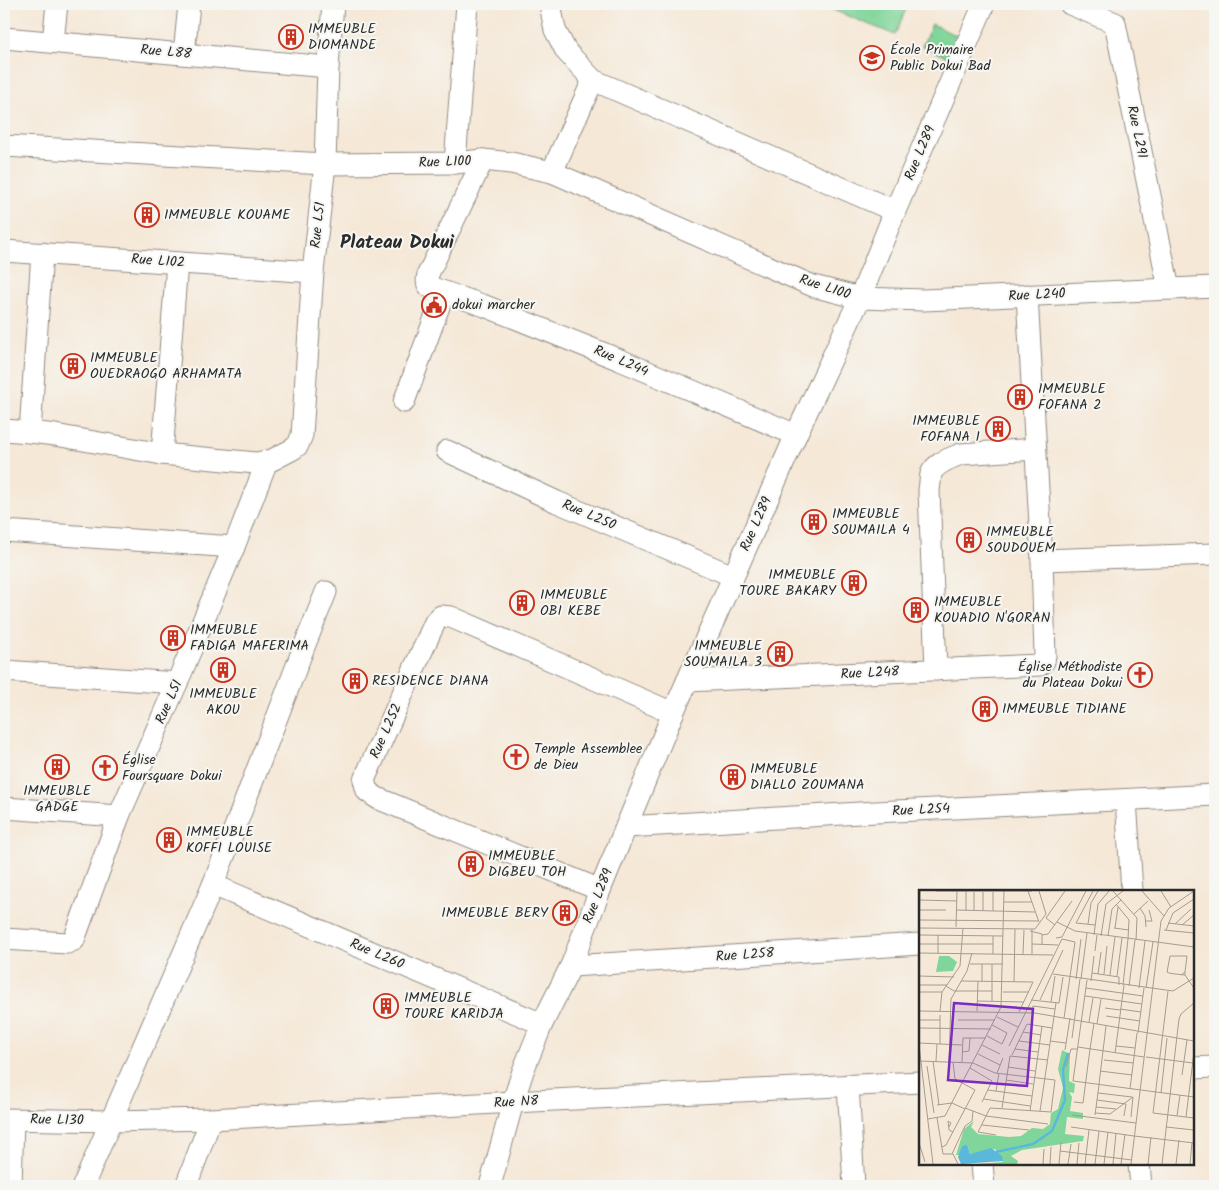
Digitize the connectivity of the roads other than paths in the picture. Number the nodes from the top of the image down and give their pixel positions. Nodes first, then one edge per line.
1 (57, 4) edge
2 (189, 4) edge
3 (333, 4) edge
4 (467, 4) edge
5 (550, 4) edge
6 (984, 4) edge
7 (1070, 4) edge
8 (4, 38) edge
9 (54, 42) junction
10 (184, 54) junction
11 (328, 67) junction
12 (592, 80) junction
13 (4, 146) edge
14 (483, 160) junction
15 (455, 163) junction
16 (325, 164) junction
17 (552, 172) junction
18 (895, 211) junction
19 (4, 250) edge
20 (42, 254) junction
21 (177, 262) junction
22 (313, 272) junction
23 (1215, 287) edge
24 (1169, 289) junction
25 (444, 293) junction
26 (1027, 295) junction
27 (860, 298) junction
28 (404, 402) dead end
29 (4, 430) edge
30 (30, 432) junction
31 (796, 435) junction
32 (1035, 449) junction
33 (447, 451) dead end
34 (162, 454) junction
35 (267, 461) junction
36 (4, 532) edge
37 (234, 547) junction
38 (1215, 554) edge
39 (1042, 560) junction
40 (733, 576) junction
41 (326, 592) dead end
42 (936, 670) junction
43 (4, 671) edge
44 (687, 681) junction
45 (177, 683) junction
46 (673, 713) junction
47 (1215, 795) edge
48 (1126, 800) junction
49 (4, 808) edge
50 (119, 816) junction
51 (626, 827) junction
52 (213, 884) junction
53 (600, 890) junction
54 (1132, 890) edge
55 (4, 939) edge
56 (919, 944) edge
57 (570, 966) junction
58 (542, 1024) junction
59 (1215, 1067) edge
60 (1194, 1068) edge
61 (919, 1082) edge
62 (848, 1085) junction
63 (513, 1102) junction
64 (9, 1119) edge
65 (211, 1120) junction
66 (111, 1121) junction
67 (982, 1165) edge
68 (1139, 1165) edge
69 (11, 1186) edge
70 (83, 1186) edge
71 (186, 1186) edge
72 (490, 1186) edge
73 (854, 1186) edge
74 (984, 1186) edge
75 (1141, 1186) edge

1 - 9 street
2 - 10 street
3 - 11 street, Rue L51
4 - 15 street
5 - 12 street
6 - 18 street, Rue L289
7 - 24 street, Rue L291
8 - 9 street, Rue L88
9 - 10 street, Rue L88
10 - 11 street, Rue L88
11 - 16 street, Rue L51
12 - 17 street
12 - 18 street
13 - 16 street, Rue L100
14 - 15 street, Rue L100
14 - 17 street, Rue L100
14 - 25 street
15 - 16 street, Rue L100
16 - 22 street, Rue L51
17 - 27 street, Rue L100
18 - 27 street, Rue L289
19 - 20 street, Rue L102
20 - 21 street, Rue L102
20 - 30 street
21 - 22 street, Rue L102
21 - 34 street
22 - 35 street, Rue L51
23 - 24 street, Rue L240
24 - 26 street, Rue L240
25 - 28 street
25 - 31 street, Rue L244
26 - 27 street, Rue L240
26 - 32 street
27 - 31 street, Rue L289
29 - 30 street
30 - 34 street
31 - 40 street, Rue L289
32 - 39 street
32 - 42 street
33 - 40 street, Rue L250
34 - 35 street
35 - 37 street, Rue L51
36 - 37 street
37 - 45 street, Rue L51
38 - 39 street
39 - 42 street, Rue L248
40 - 44 street, Rue L289
41 - 52 street
42 - 44 street, Rue L248
43 - 45 street
44 - 46 street, Rue L289
45 - 50 street, Rue L51
46 - 51 street, Rue L289
46 - 53 street, Rue L252
47 - 48 street, Rue L254
48 - 51 street, Rue L254
48 - 54 street
49 - 50 street
50 - 55 street, Rue L51
51 - 53 street, Rue L289
52 - 58 street, Rue L260
52 - 66 street
53 - 57 street, Rue L289
56 - 57 street, Rue L258
57 - 58 street, Rue L289
58 - 63 street, Rue L289
59 - 60 street
61 - 62 street, Rue N8
62 - 63 street, Rue N8
62 - 73 street
63 - 65 street, Rue N8
63 - 72 street, Rue L289
64 - 66 street, Rue L130
64 - 69 street
65 - 66 street, Rue N8
65 - 71 street
66 - 70 street
67 - 74 street
68 - 75 street

